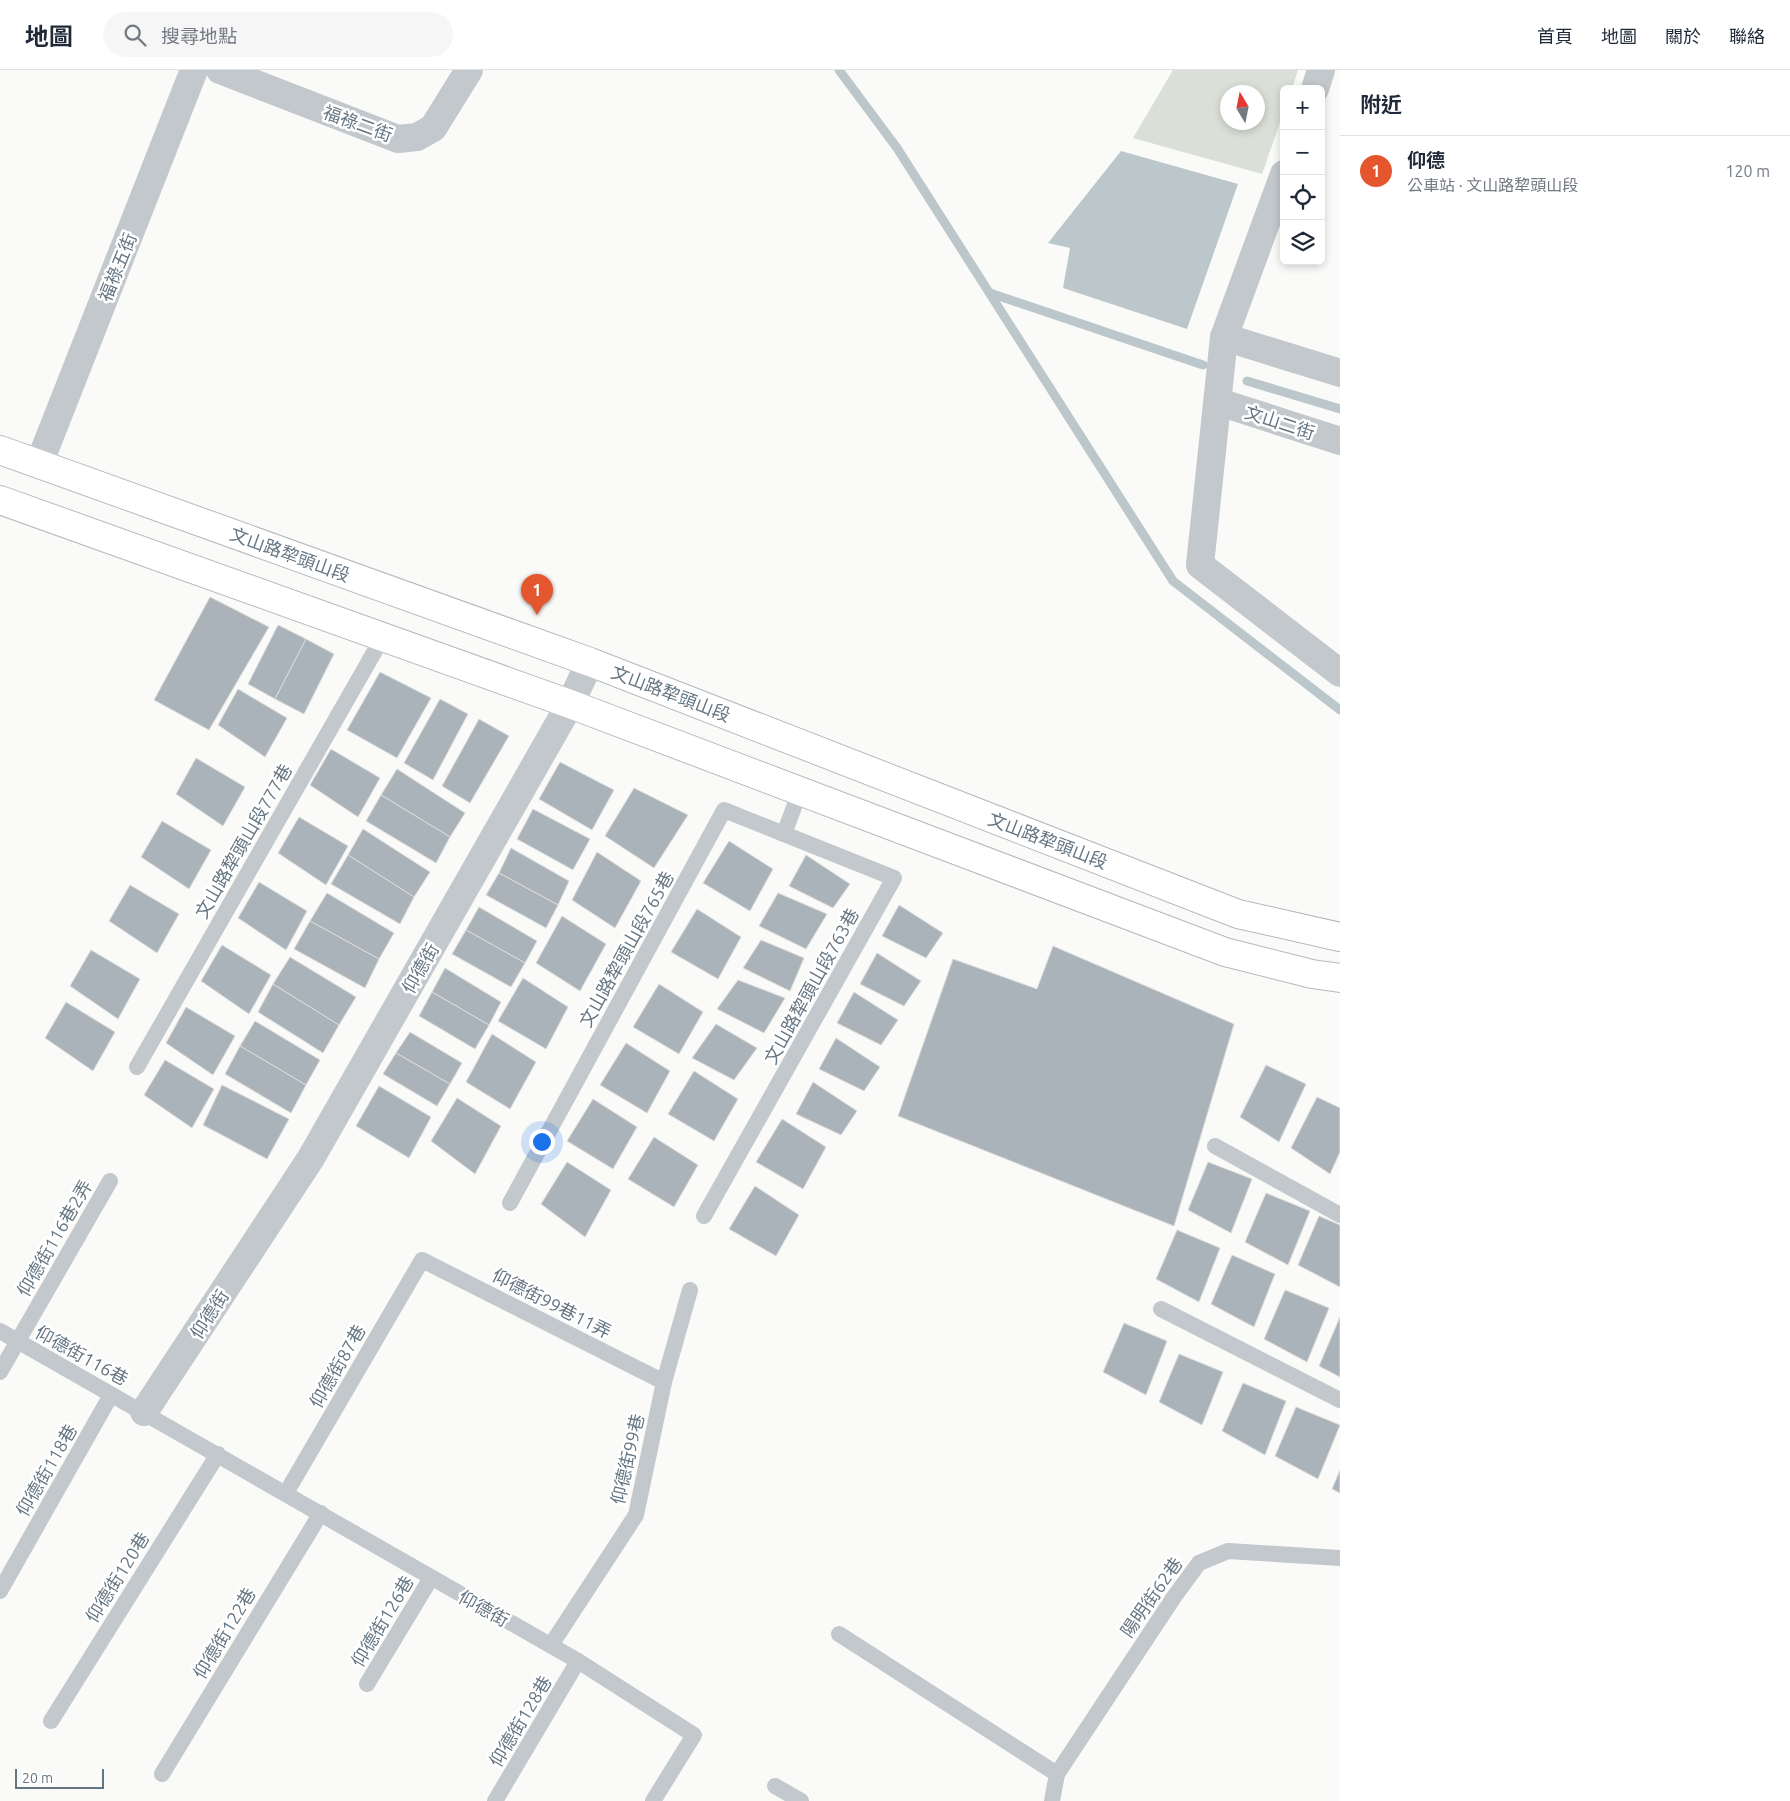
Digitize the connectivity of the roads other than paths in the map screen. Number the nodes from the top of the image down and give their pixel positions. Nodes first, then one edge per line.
1 (194, 70) edge
2 (220, 70) edge
3 (469, 70) edge
4 (1321, 70) edge
5 (1316, 85) edge
6 (1284, 175) edge
7 (1224, 337) junction
8 (1340, 373) edge
9 (1219, 402) junction
10 (1340, 441) edge
11 (0, 450) edge
12 (39, 464) junction
13 (0, 500) edge
14 (384, 636) junction
15 (590, 662) junction
16 (1340, 673) edge
17 (570, 704) junction
18 (800, 791) junction
19 (784, 834) junction
20 (1340, 937) edge
21 (1340, 978) edge
22 (137, 1067) dead end
23 (1215, 1146) dead end
24 (110, 1181) dead end
25 (510, 1203) dead end
26 (1340, 1215) edge
27 (704, 1216) dead end
28 (422, 1260) joint
29 (690, 1290) dead end
30 (1162, 1310) dead end
31 (0, 1331) edge
32 (18, 1341) junction
33 (0, 1372) edge
34 (664, 1382) junction
35 (111, 1395) junction
36 (1340, 1400) edge
37 (144, 1412) junction
38 (218, 1454) junction
39 (286, 1493) junction
40 (321, 1513) junction
41 (1340, 1558) edge
42 (431, 1578) junction
43 (0, 1591) edge
44 (839, 1634) dead end
45 (551, 1645) junction
46 (578, 1661) junction
47 (367, 1684) dead end
48 (50, 1721) dead end
49 (162, 1774) dead end
50 (1057, 1774) junction
51 (776, 1786) dead end
52 (495, 1801) edge
53 (653, 1801) edge
54 (801, 1801) edge
55 (1052, 1801) edge

1 - 12 street, 福祿五街
2 - 3 street, 福祿二街
4 - 5 street
6 - 7 street
7 - 8 street
7 - 9 street
9 - 10 street, 文山二街
9 - 16 street
11 - 12 main road, 文山路犂頭山段
12 - 15 main road, 文山路犂頭山段
13 - 14 main road
14 - 17 main road
14 - 22 lane, 文山路犂頭山段777巷
15 - 17 street, 仰德街
15 - 20 main road, 文山路犂頭山段
17 - 18 main road
17 - 37 street, 仰德街
18 - 19 lane
18 - 21 main road
19 - 25 lane, 文山路犂頭山段765巷
19 - 27 lane, 文山路犂頭山段763巷
23 - 26 lane
24 - 32 lane, 仰德街116巷2弄
28 - 34 lane, 仰德街99巷11弄
28 - 39 lane, 仰德街87巷
29 - 34 lane, 仰德街99巷
30 - 36 lane
31 - 32 lane, 仰德街116巷
32 - 33 lane, 仰德街116巷2弄
32 - 35 lane, 仰德街116巷
34 - 45 lane, 仰德街99巷
35 - 37 lane, 仰德街116巷
35 - 43 lane, 仰德街118巷
37 - 38 lane, 仰德街
38 - 39 lane, 仰德街
38 - 48 lane, 仰德街120巷
39 - 40 lane, 仰德街
40 - 42 lane, 仰德街
40 - 49 lane, 仰德街122巷
41 - 50 lane, 陽明街62巷
42 - 45 lane, 仰德街
42 - 47 lane, 仰德街126巷
44 - 50 lane
45 - 46 lane, 仰德街
46 - 52 lane, 仰德街128巷
46 - 53 lane, 仰德街
50 - 55 lane
51 - 54 lane

